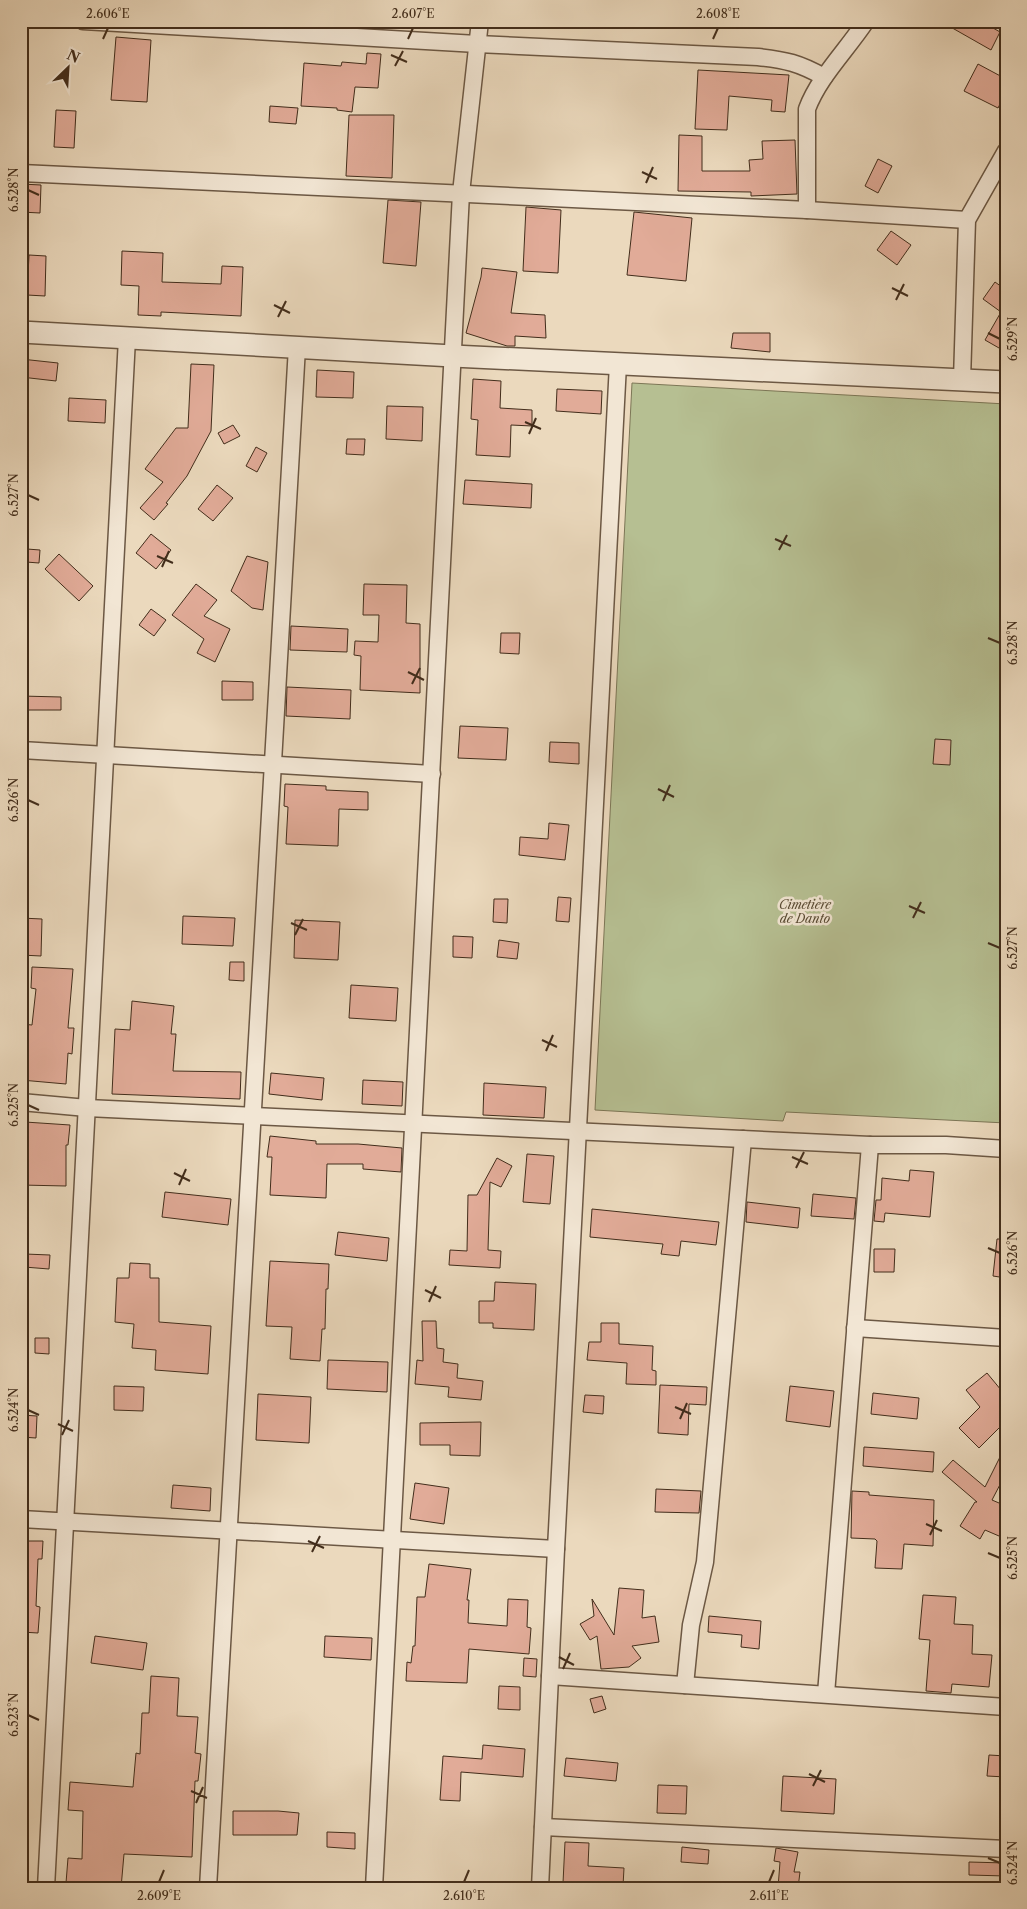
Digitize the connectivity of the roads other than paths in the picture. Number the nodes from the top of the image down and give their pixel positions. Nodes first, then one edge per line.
1 (83, 21) edge
2 (480, 21) edge
3 (866, 21) edge
4 (477, 44) junction
5 (824, 77) junction
6 (1006, 151) edge
7 (21, 173) edge
8 (461, 193) junction
9 (807, 210) junction
10 (967, 220) junction
11 (21, 332) edge
12 (127, 338) junction
13 (297, 347) junction
14 (454, 356) junction
15 (618, 364) junction
16 (962, 380) junction
17 (1006, 382) edge
18 (21, 750) edge
19 (106, 756) junction
20 (273, 765) junction
21 (432, 774) junction
22 (21, 1102) edge
23 (87, 1108) junction
24 (252, 1116) junction
25 (414, 1123) junction
26 (579, 1131) junction
27 (743, 1139) junction
28 (870, 1146) junction
29 (1006, 1149) edge
30 (856, 1328) junction
31 (1006, 1338) edge
32 (21, 1519) edge
33 (65, 1522) junction
34 (229, 1530) junction
35 (392, 1540) junction
36 (556, 1549) junction
37 (550, 1676) junction
38 (685, 1685) junction
39 (826, 1694) junction
40 (1006, 1707) edge
41 (543, 1827) junction
42 (1006, 1850) edge
43 (46, 1888) edge
44 (208, 1888) edge
45 (374, 1888) edge
46 (540, 1888) edge

1 - 4 street
2 - 4 street
3 - 5 street
4 - 5 street
4 - 8 street
5 - 9 street
6 - 10 street
7 - 8 street
8 - 9 street
8 - 14 street
9 - 10 street
10 - 16 street
11 - 12 street
12 - 13 street
12 - 19 street
13 - 14 street
13 - 20 street
14 - 15 street
14 - 21 street
15 - 16 street
15 - 26 street
16 - 17 street
18 - 19 street
19 - 20 street
19 - 23 street
20 - 21 street
20 - 24 street
21 - 25 street
22 - 23 street
23 - 24 street
23 - 33 street
24 - 25 street
24 - 34 street
25 - 26 street
25 - 35 street
26 - 27 street
26 - 36 street
27 - 28 street
27 - 38 street
28 - 29 street
28 - 30 street
30 - 31 street
30 - 39 street
32 - 33 street
33 - 34 street
33 - 43 street
34 - 35 street
34 - 44 street
35 - 36 street
35 - 45 street
36 - 37 street
37 - 38 street
37 - 41 street
38 - 39 street
39 - 40 street
41 - 42 street
41 - 46 street

